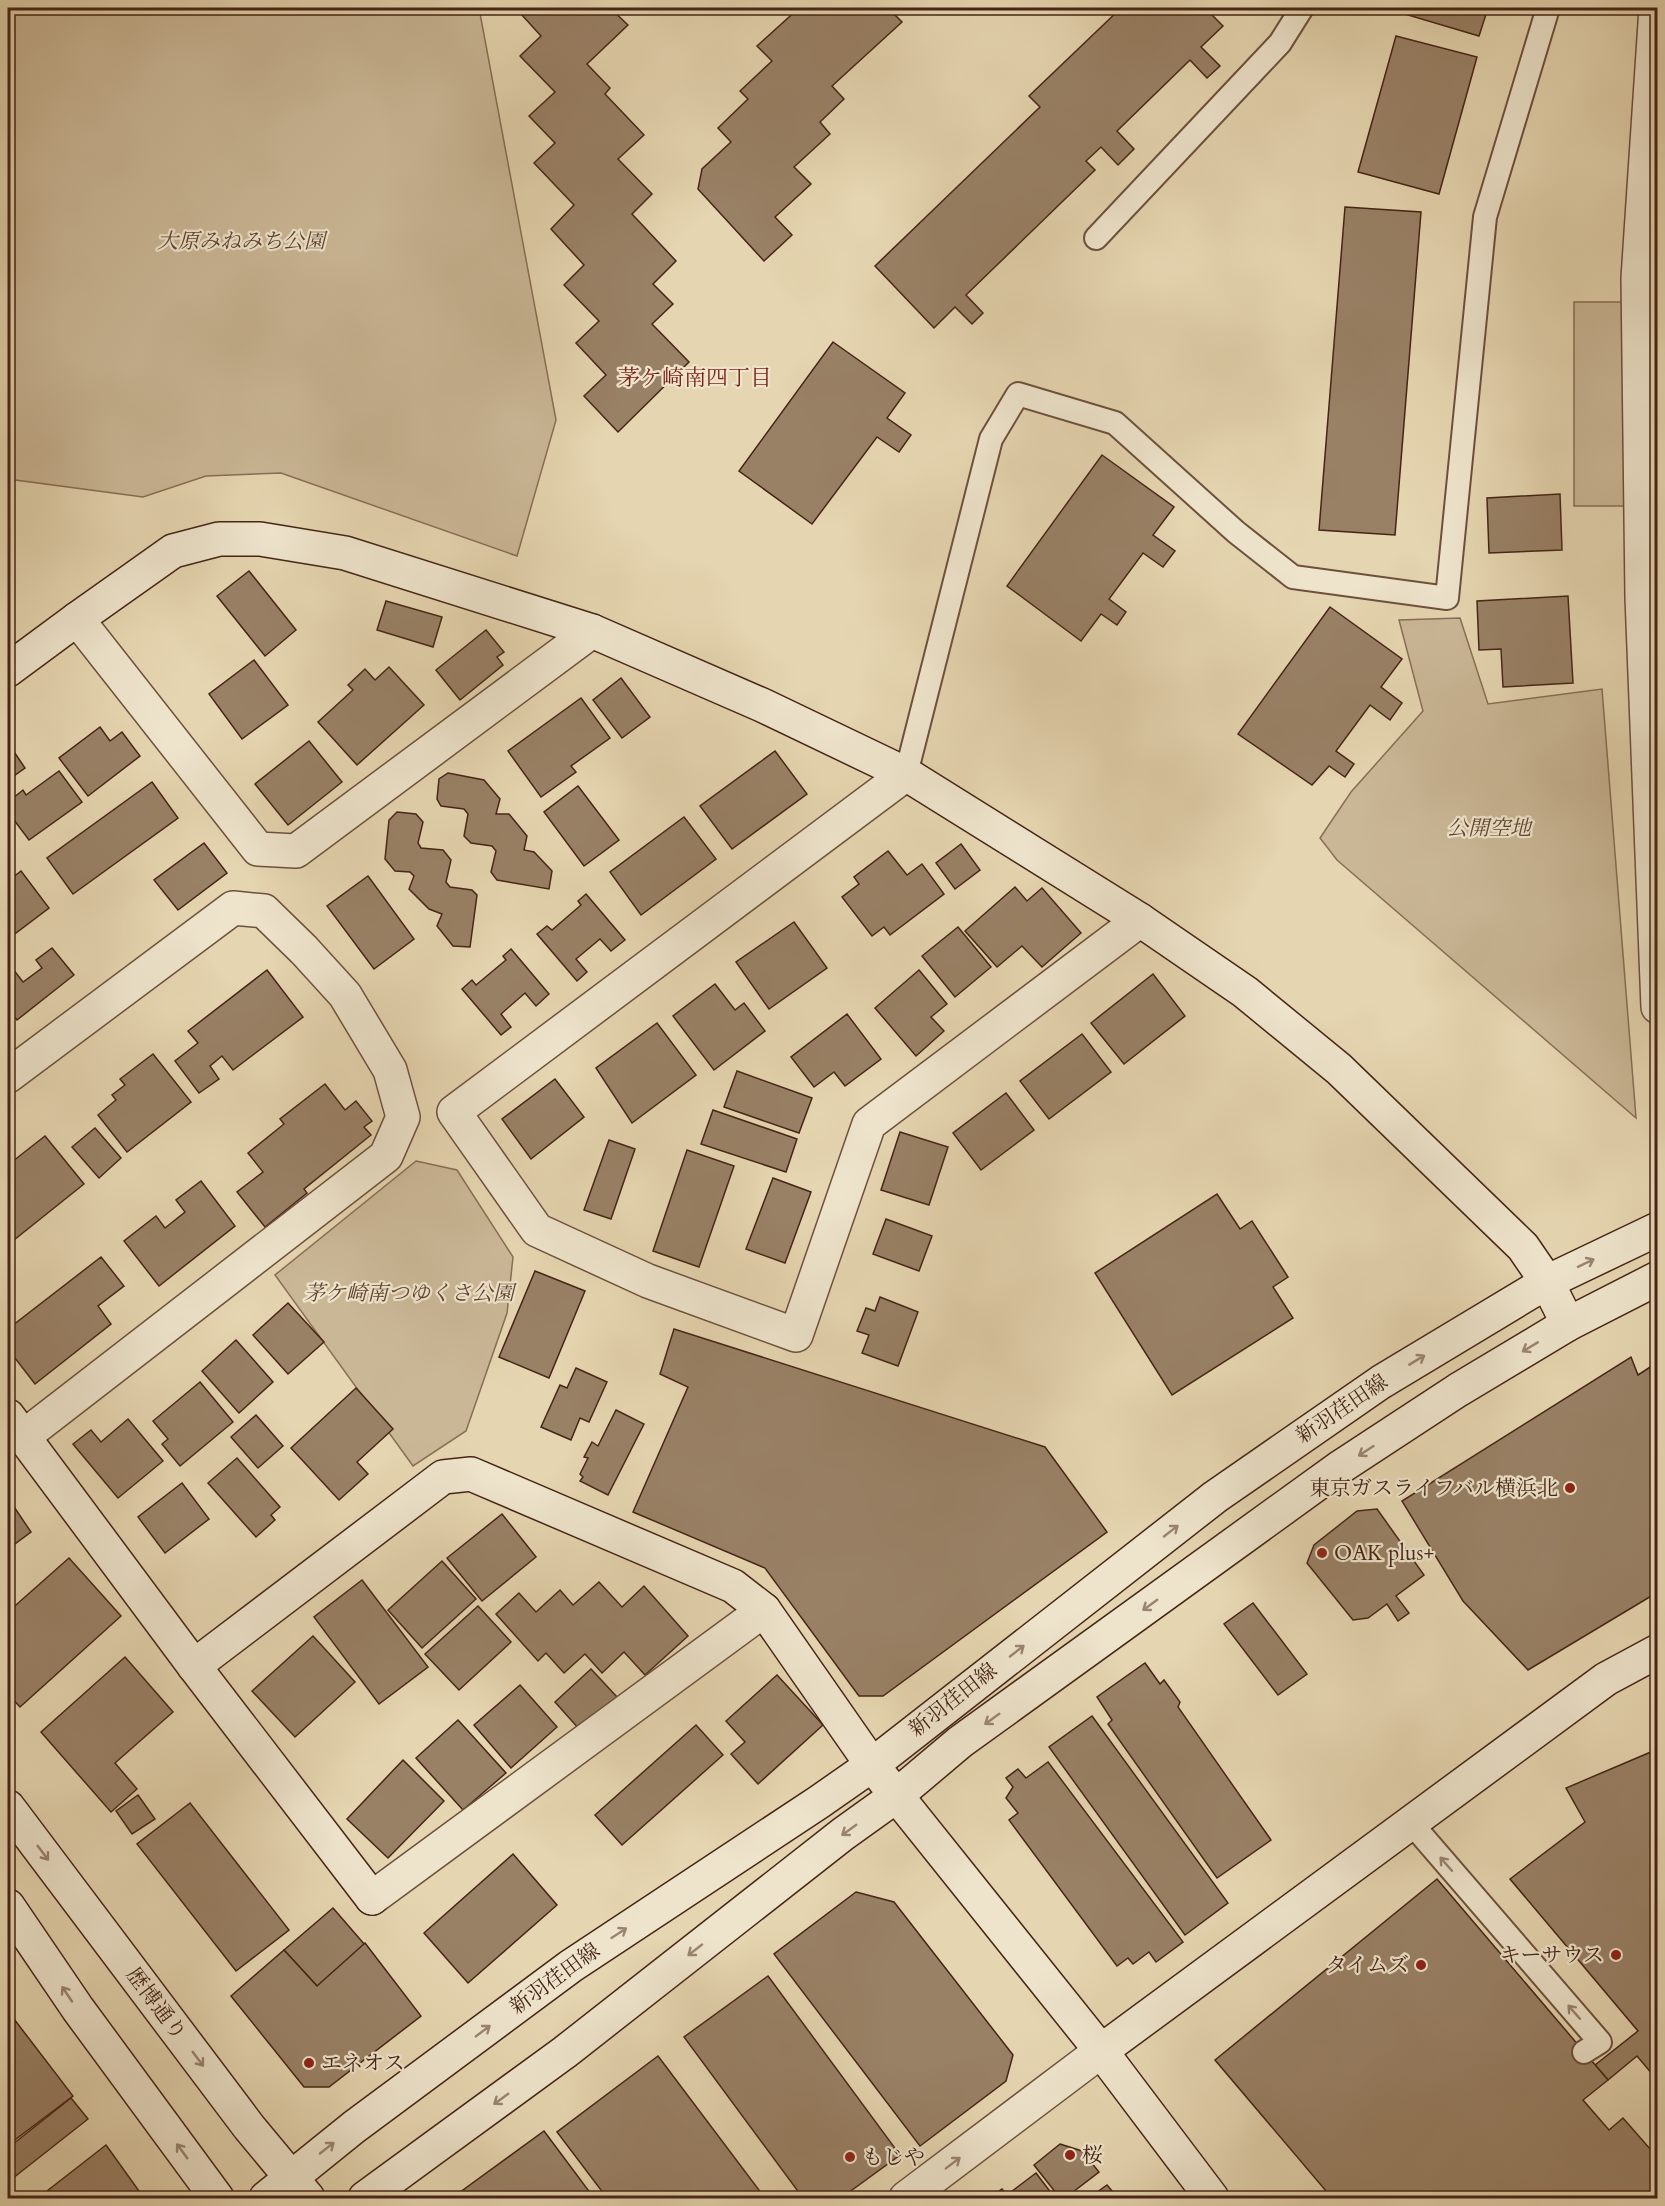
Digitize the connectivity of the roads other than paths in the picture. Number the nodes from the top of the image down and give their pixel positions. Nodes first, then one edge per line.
1 (1548, 8) edge
2 (1656, 8) edge
3 (1293, 11) edge
4 (1096, 238) dead end
5 (77, 619) junction
6 (592, 631) junction
7 (8, 670) edge
8 (906, 774) junction
9 (1140, 920) junction
10 (1658, 1007) edge
11 (8, 1076) edge
12 (1658, 1229) edge
13 (1658, 1278) edge
14 (1547, 1282) junction
15 (1568, 1324) junction
16 (15, 1427) edge
17 (764, 1610) junction
18 (1658, 1651) edge
19 (194, 1666) junction
20 (872, 1765) junction
21 (896, 1796) junction
22 (8, 1807) edge
23 (1412, 1824) junction
24 (8, 1906) edge
25 (1101, 2051) junction
26 (1584, 2052) dead end
27 (300, 2188) edge
28 (217, 2199) edge
29 (266, 2199) edge
30 (365, 2199) edge
31 (906, 2199) edge
32 (1212, 2199) edge

1 - 8 lane
2 - 10 street
3 - 4 lane
5 - 6 street
5 - 6 street
5 - 7 street
6 - 8 street
8 - 9 street
8 - 9 street
9 - 14 street
11 - 16 street
14 -> 12 street, 新羽荏田線
13 - 15 street, 新羽荏田線
14 - 15 street
20 -> 14 street, 新羽荏田線
15 -> 21 street, 新羽荏田線
16 - 19 street
17 - 19 street
17 - 19 street
17 - 20 street
18 - 23 street
20 - 21 street
27 -> 20 street, 新羽荏田線
21 - 25 street
21 -> 30 street, 新羽荏田線
22 -> 27 street, 歴博通り
23 - 25 street
26 -> 23 lane
28 -> 24 street
31 -> 25 street
25 - 32 street
27 - 29 street, 新羽荏田線

